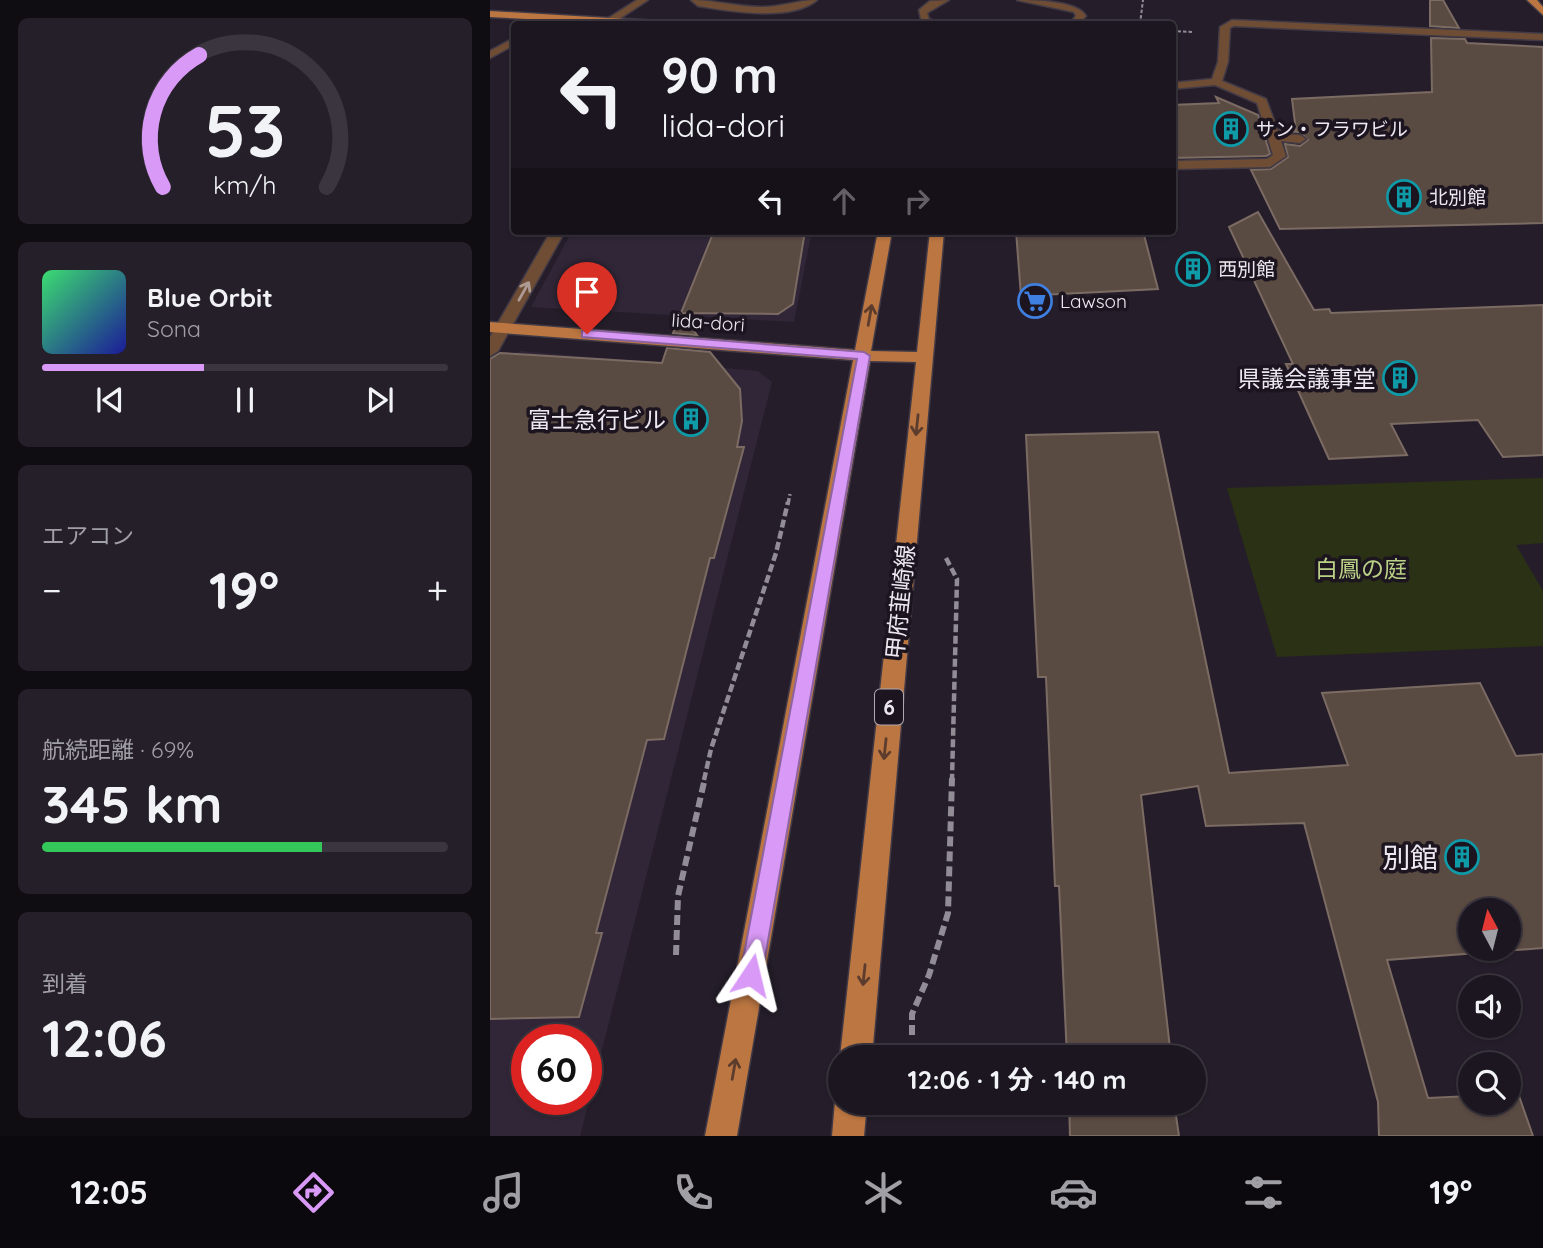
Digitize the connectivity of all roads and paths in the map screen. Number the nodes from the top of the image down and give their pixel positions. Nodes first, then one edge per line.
1 (643, 0) edge
2 (696, 0) edge
3 (812, 0) edge
4 (944, 0) edge
5 (1022, 0) edge
6 (1143, 0) edge
7 (1532, 0) edge
8 (1543, 12) edge
9 (490, 14) edge
10 (542, 21) edge
11 (610, 21) edge
12 (925, 21) edge
13 (1076, 21) edge
14 (1140, 21) edge
15 (1507, 36) junction
16 (1543, 37) edge
17 (511, 43) edge
18 (1514, 46) dead end
19 (490, 55) edge
20 (1216, 82) junction
21 (1176, 86) edge
22 (1274, 137) junction
23 (1300, 139) dead end
24 (1176, 165) edge
25 (555, 235) edge
26 (883, 235) edge
27 (937, 235) edge
28 (497, 327) edge
29 (490, 351) edge
30 (864, 356) junction
31 (923, 357) junction
32 (790, 494) dead end
33 (941, 548) dead end
34 (677, 955) dead end
35 (912, 1035) dead end
36 (857, 1045) edge
37 (850, 1115) edge
38 (721, 1136) edge
39 (848, 1136) edge

1 - 11 street
2 - 3 street
4 - 12 street
5 - 13 street
6 - 14 path
7 - 8 main road
9 - 10 main road
15 - 16 street
15 - 18 street
15 - 20 street
17 - 19 street
20 - 21 street
20 - 22 street
22 - 23 street
22 - 24 street
28 -> 25 street
30 -> 26 main road
27 - 31 main road, 甲府韮崎線 / 6
28 - 29 street
28 - 30 main road, Iida-dori
30 - 31 main road, Iida-dori
38 -> 30 main road
31 -> 36 main road, 甲府韮崎線 / 6
32 - 34 path
33 - 35 path
37 - 39 main road

